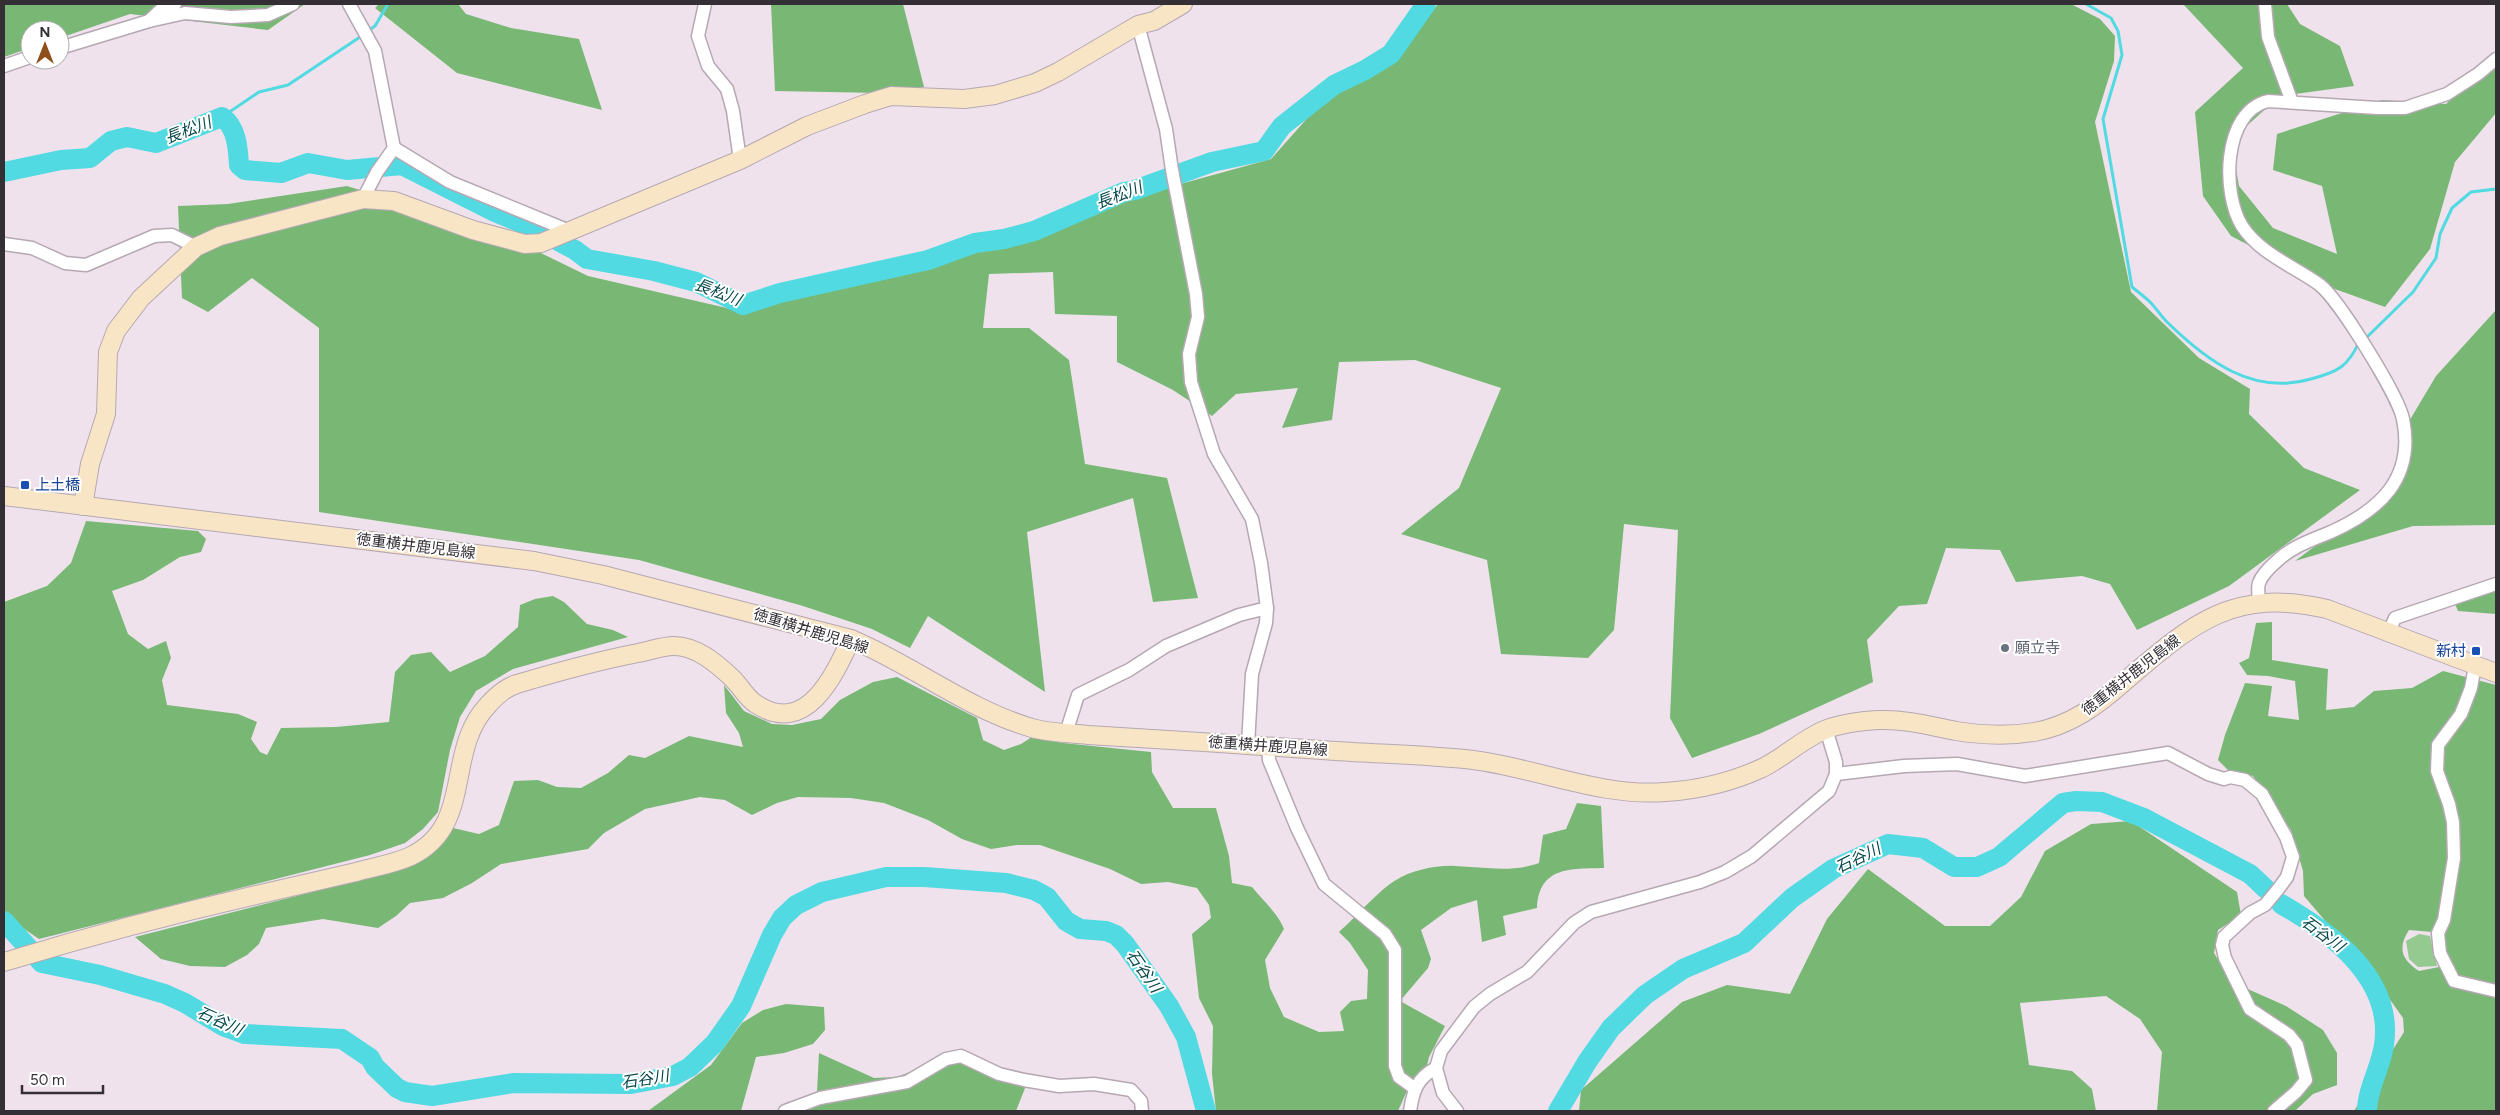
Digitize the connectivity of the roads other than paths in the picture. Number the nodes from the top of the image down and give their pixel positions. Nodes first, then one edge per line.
1 (175, 4) edge
2 (293, 4) edge
3 (349, 4) edge
4 (705, 4) edge
5 (1183, 4) edge
6 (2265, 4) edge
7 (149, 21) junction
8 (1138, 25) junction
9 (70, 45) edge
10 (2496, 59) edge
11 (20, 61) edge
12 (4, 66) edge
13 (2292, 102) junction
14 (391, 151) junction
15 (740, 160) junction
16 (363, 199) junction
17 (568, 233) junction
18 (4, 244) edge
19 (196, 247) junction
20 (4, 496) edge
21 (83, 506) junction
22 (2496, 584) edge
23 (2259, 602) junction
24 (1267, 608) junction
25 (2389, 632) junction
26 (851, 640) junction
27 (2475, 666) junction
28 (2496, 673) edge
29 (1826, 729) junction
30 (1066, 733) junction
31 (1248, 745) junction
32 (1268, 746) junction
33 (1836, 774) junction
34 (4, 962) edge
35 (2496, 991) edge
36 (1436, 1068) junction
37 (1414, 1088) junction
38 (785, 1111) edge
39 (1142, 1111) edge
40 (1410, 1111) edge
41 (1457, 1111) edge
42 (2274, 1111) edge

1 - 7 street
2 - 7 street
3 - 14 street
4 - 15 street
5 - 8 main road
6 - 13 street
7 - 9 street
8 - 15 main road
8 - 24 street
10 - 13 street
11 - 12 street
13 - 23 street
14 - 16 street
14 - 17 street
15 - 17 main road
16 - 17 main road
16 - 19 main road
18 - 19 street
19 - 21 main road
20 - 21 main road, 徳重横井鹿児島線
21 - 26 main road, 徳重横井鹿児島線
22 - 25 street
23 - 25 main road, 徳重横井鹿児島線
23 - 29 main road, 徳重横井鹿児島線
24 - 30 street
24 - 31 street
25 - 27 main road, 徳重横井鹿児島線
26 - 30 main road, 徳重横井鹿児島線
26 - 34 main road
27 - 28 main road, 徳重横井鹿児島線
27 - 35 street
29 - 32 main road, 徳重横井鹿児島線
29 - 33 street
30 - 31 main road, 徳重横井鹿児島線
31 - 32 main road, 徳重横井鹿児島線
32 - 37 street
33 - 36 street
33 - 42 street
36 - 37 street
36 - 41 street
37 - 40 street
38 - 39 street

